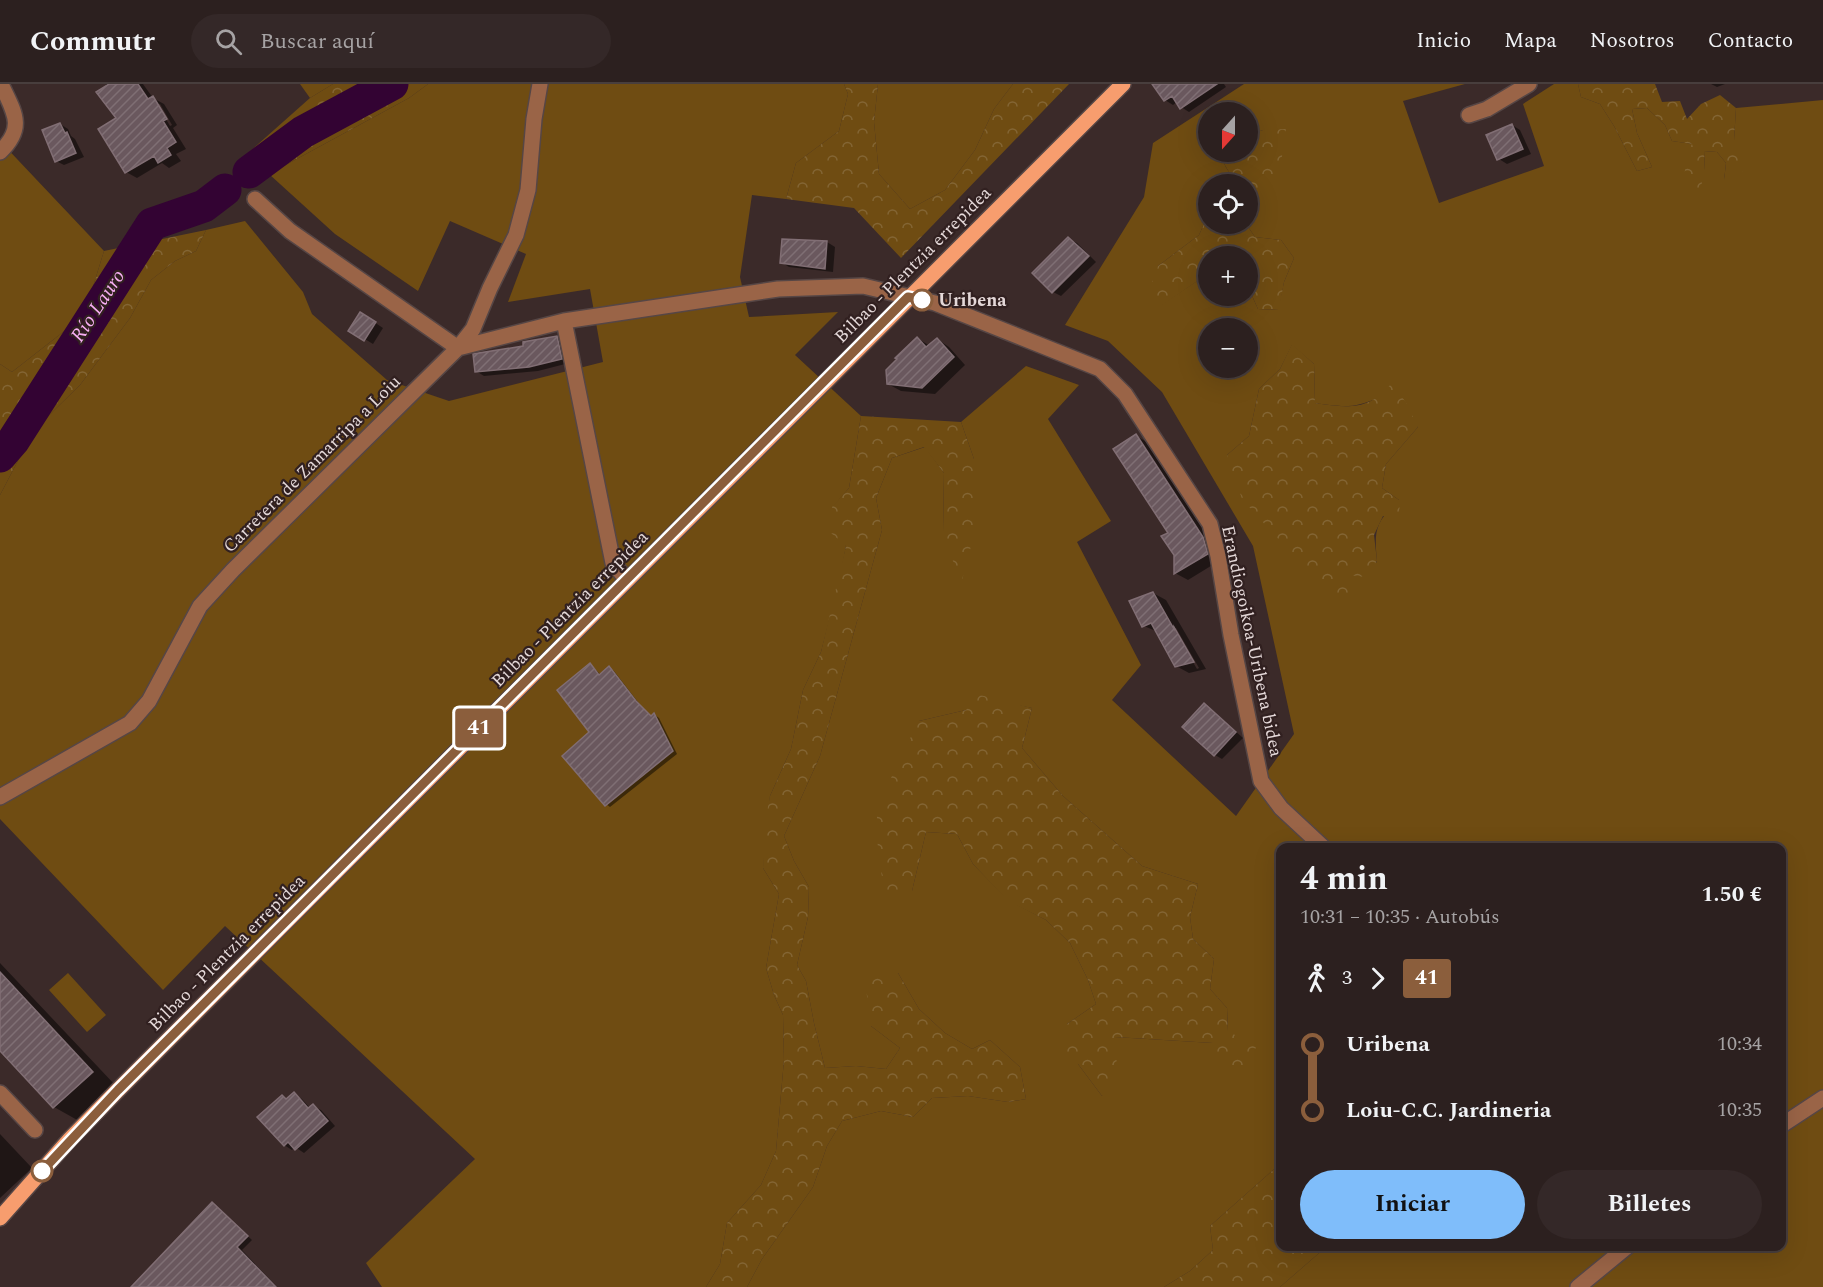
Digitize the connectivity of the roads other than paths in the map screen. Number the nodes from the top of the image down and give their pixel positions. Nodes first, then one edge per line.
1 (1, 84) edge
2 (540, 84) edge
3 (1123, 84) edge
4 (1529, 84) edge
5 (1468, 115) dead end
6 (0, 152) edge
7 (255, 198) dead end
8 (908, 297) junction
9 (564, 321) junction
10 (458, 348) junction
11 (627, 580) junction
12 (0, 797) edge
13 (1319, 843) edge
14 (0, 1093) edge
15 (1823, 1098) edge
16 (1786, 1122) edge
17 (35, 1130) dead end
18 (0, 1218) edge
19 (1623, 1251) edge
20 (1578, 1287) edge

1 - 6 street
2 - 10 street, Carretera de Zamarripa a Loiu
3 - 8 main road, Bilbao - Plentzia errepidea
4 - 5 street
7 - 10 street
8 - 9 street, Erandiogoikoa-Uribena bidea
8 - 11 main road, Bilbao - Plentzia errepidea
8 - 13 street, Erandiogoikoa-Uribena bidea
9 - 10 street, Erandiogoikoa-Uribena bidea
9 - 11 street
10 - 12 street, Carretera de Zamarripa a Loiu
11 - 18 main road, Bilbao - Plentzia errepidea
14 - 17 street
15 - 16 street
19 - 20 street

